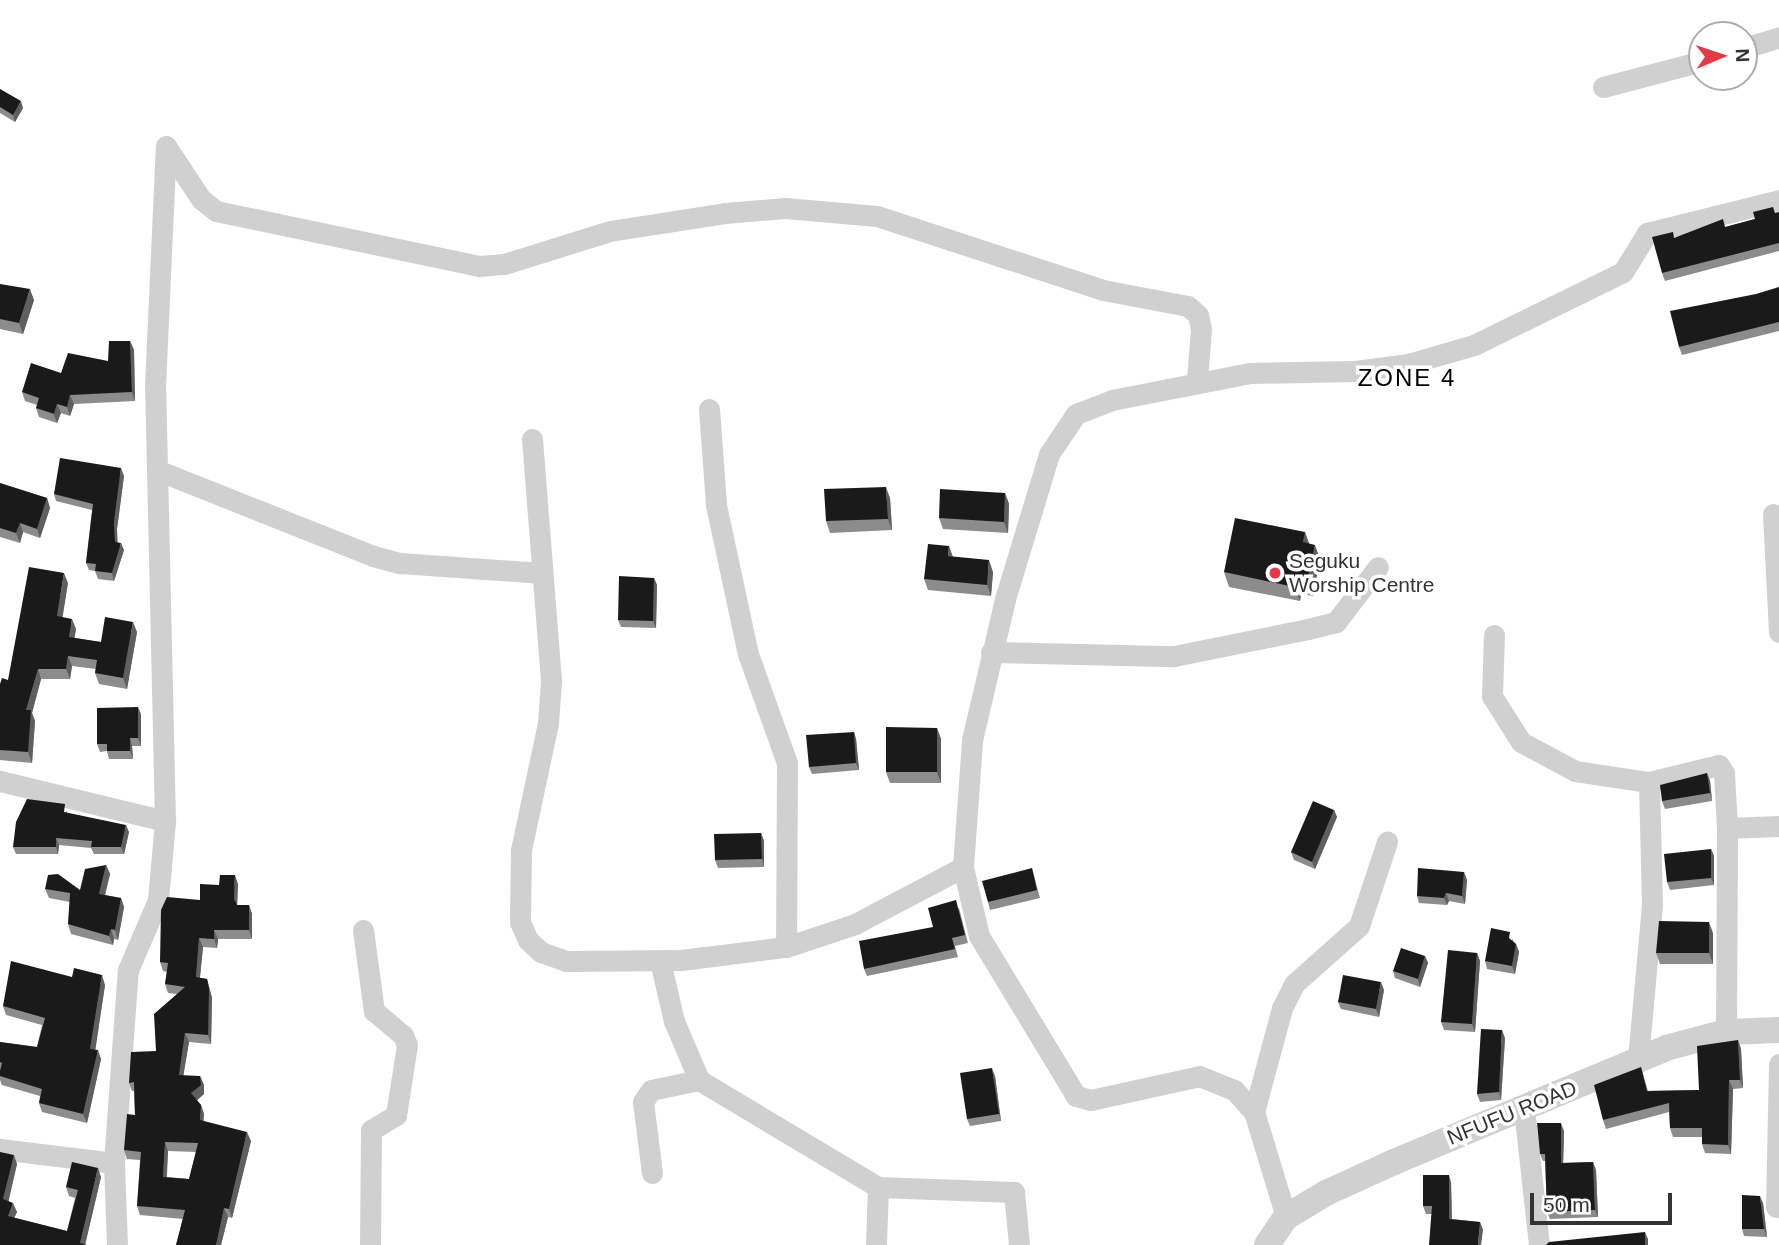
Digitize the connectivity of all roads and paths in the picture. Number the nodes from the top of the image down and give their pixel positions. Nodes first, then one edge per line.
1 (1779, 37) edge
2 (1758, 44) edge
3 (1688, 65) edge
4 (1602, 87) dead end
5 (1779, 200) edge
6 (1197, 380) junction
7 (709, 410) dead end
8 (532, 439) dead end
9 (157, 470) junction
10 (1773, 513) dead end
11 (1378, 567) dead end
12 (542, 573) junction
13 (1779, 632) edge
14 (1494, 635) dead end
15 (991, 652) junction
16 (0, 781) edge
17 (1650, 782) junction
18 (165, 821) junction
19 (1779, 827) edge
20 (1727, 828) junction
21 (1387, 842) dead end
22 (963, 867) junction
23 (363, 930) dead end
24 (786, 947) junction
25 (660, 961) junction
26 (1779, 1030) edge
27 (1726, 1032) junction
28 (1638, 1059) junction
29 (1779, 1064) edge
30 (699, 1080) junction
31 (1524, 1108) junction
32 (1255, 1112) junction
33 (0, 1149) edge
34 (114, 1163) junction
35 (652, 1173) dead end
36 (878, 1187) junction
37 (1776, 1207) dead end
38 (1286, 1217) junction
39 (117, 1245) edge
40 (370, 1245) edge
41 (876, 1245) edge
42 (1019, 1245) edge
43 (1267, 1245) edge
44 (1539, 1245) edge

1 - 2 street
3 - 4 street
5 - 6 street
6 - 9 street
6 - 15 street
7 - 24 street
8 - 12 street
9 - 12 street
9 - 18 street
10 - 13 street
11 - 15 street
12 - 25 street
14 - 17 street
15 - 22 street
16 - 18 street
17 - 20 street
17 - 28 street
18 - 34 street
19 - 20 street
20 - 27 street
21 - 32 street
22 - 24 street
22 - 32 street
23 - 40 street
24 - 25 street
25 - 30 street
26 - 27 street, NFUFU ROAD
27 - 28 street, NFUFU ROAD
28 - 31 street, NFUFU ROAD
29 - 37 street
30 - 35 street
30 - 36 street
31 - 38 street, NFUFU ROAD
31 - 44 street
32 - 38 street
33 - 34 street
34 - 39 street
36 - 41 street
36 - 42 street
38 - 43 street, NFUFU ROAD

